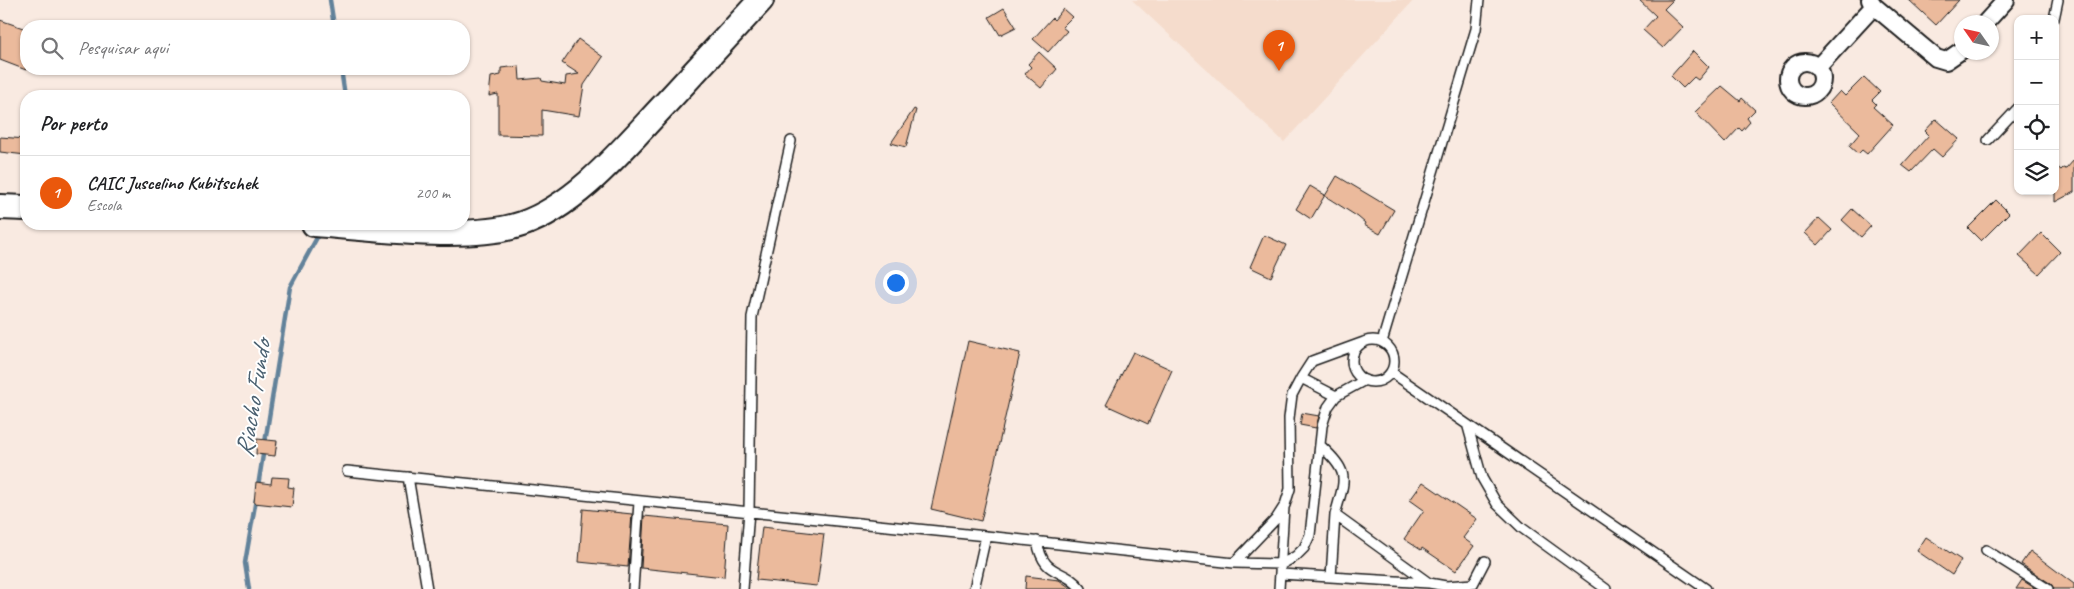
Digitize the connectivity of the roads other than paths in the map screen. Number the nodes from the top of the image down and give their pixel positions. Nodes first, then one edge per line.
1 (760, 0) edge
2 (1479, 0) edge
3 (2006, 0) edge
4 (2058, 0) edge
5 (1872, 3) edge
6 (1992, 15) edge
7 (2055, 15) edge
8 (1954, 55) edge
9 (1818, 67) dead end
10 (2014, 112) edge
11 (791, 140) dead end
12 (1988, 140) dead end
13 (0, 207) edge
14 (20, 208) edge
15 (418, 230) edge
16 (1364, 342) junction
17 (1382, 342) junction
18 (1391, 372) junction
19 (1301, 378) junction
20 (1365, 380) junction
21 (1336, 396) junction
22 (1468, 427) junction
23 (1321, 446) junction
24 (347, 471) dead end
25 (408, 477) junction
26 (639, 502) junction
27 (1284, 505) junction
28 (749, 511) junction
29 (1335, 515) junction
30 (986, 536) junction
31 (1036, 541) junction
32 (1986, 550) dead end
33 (1486, 561) dead end
34 (1234, 563) junction
35 (1282, 564) junction
36 (1281, 574) junction
37 (1331, 577) junction
38 (1429, 584) junction
39 (427, 589) edge
40 (633, 589) edge
41 (743, 589) edge
42 (974, 589) edge
43 (1081, 589) edge
44 (1279, 589) edge
45 (1606, 589) edge
46 (1706, 589) edge
47 (2048, 589) edge

1 - 15 street
2 - 17 lane
3 - 6 street
4 - 7 lane
5 - 8 street
5 - 9 street
10 - 12 lane
11 - 28 lane
13 - 14 street
16 - 17 lane
16 - 19 lane
16 - 20 lane
17 - 18 lane
18 - 20 lane
18 - 22 lane
19 - 21 lane
19 - 27 lane
20 - 21 lane
21 - 23 lane
22 - 45 lane
22 - 46 lane
23 - 29 lane
23 - 35 lane
24 - 25 lane
25 - 26 lane
25 - 39 lane
26 - 28 lane
26 - 40 lane
27 - 34 lane
27 - 35 lane
28 - 30 lane
28 - 41 lane
29 - 37 lane
29 - 38 lane
30 - 31 lane
30 - 42 lane
31 - 34 lane
31 - 43 lane
32 - 47 lane
33 - 38 lane
34 - 35 lane
35 - 36 lane
36 - 37 lane
36 - 44 lane
37 - 38 lane

